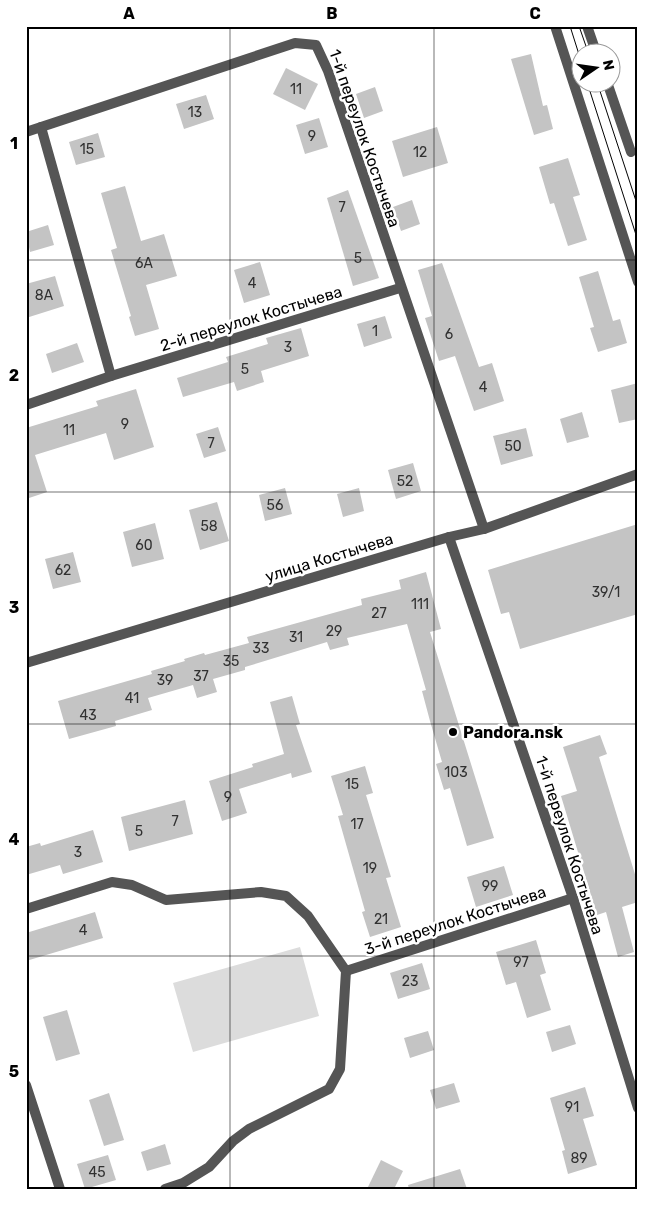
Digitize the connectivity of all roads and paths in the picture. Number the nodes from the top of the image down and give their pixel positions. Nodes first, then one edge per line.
1 (555, 26) edge
2 (587, 26) edge
3 (593, 42) edge
4 (610, 92) edge
5 (41, 127) junction
6 (26, 132) edge
7 (631, 152) dead end
8 (638, 282) edge
9 (400, 288) junction
10 (111, 376) junction
11 (26, 405) edge
12 (638, 474) edge
13 (484, 529) junction
14 (449, 537) junction
15 (26, 664) edge
16 (573, 898) junction
17 (26, 909) edge
18 (346, 971) junction
19 (26, 1085) edge
20 (638, 1108) edge
21 (60, 1189) edge
22 (165, 1189) edge

1 - 8 street
2 - 3 street
4 - 7 street
5 - 6 street, 1-й переулок Костычева
5 - 9 street, 1-й переулок Костычева
5 - 10 street
9 - 10 street, 2-й переулок Костычева
9 - 13 street, 1-й переулок Костычева
10 - 11 street, 2-й переулок Костычева
12 - 13 street, улица Костычева
13 - 14 street, улица Костычева
14 - 15 street, улица Костычева
14 - 16 street, 1-й переулок Костычева
16 - 18 street, 3-й переулок Костычева
16 - 20 street, 1-й переулок Костычева
17 - 18 street
18 - 22 street
19 - 21 street

